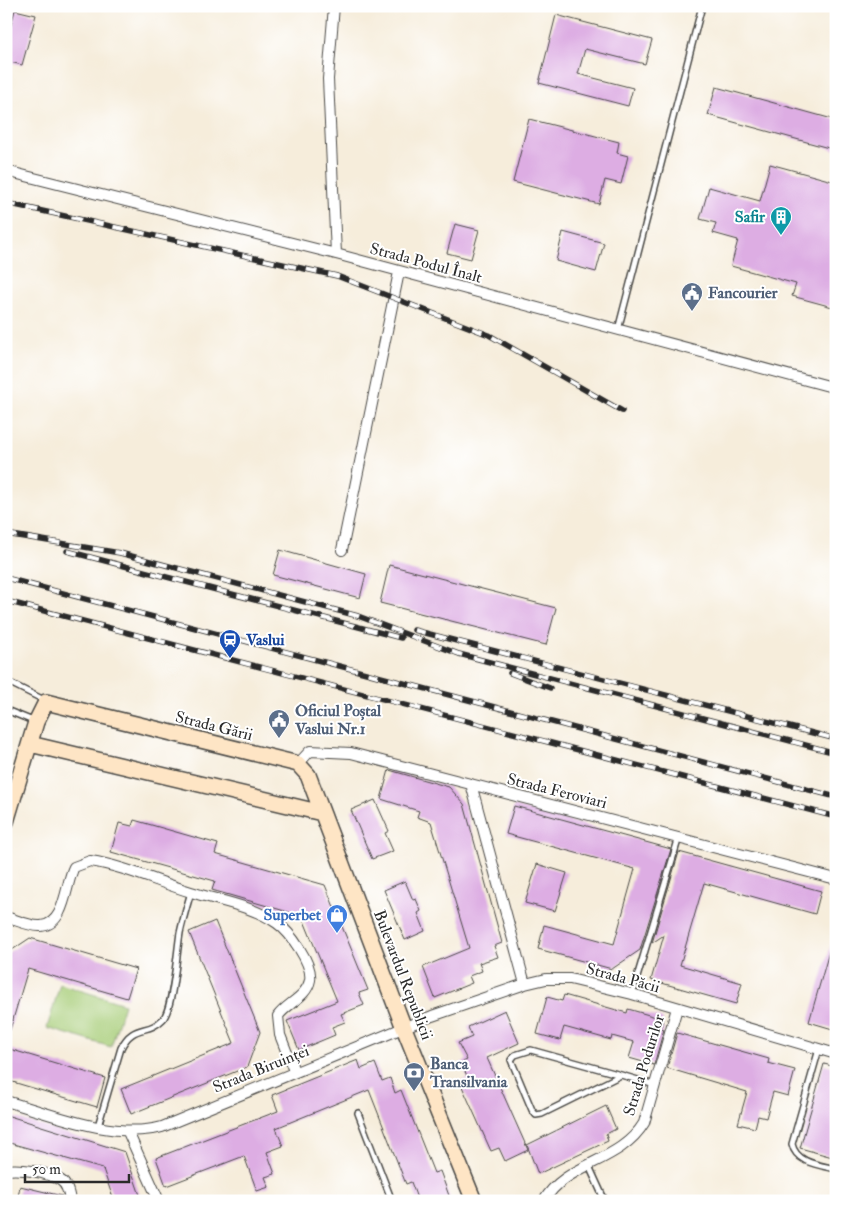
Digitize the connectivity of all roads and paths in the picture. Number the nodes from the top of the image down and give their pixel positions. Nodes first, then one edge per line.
1 (334, 6) edge
2 (702, 6) edge
3 (6, 171) edge
4 (336, 254) junction
5 (399, 272) junction
6 (618, 330) junction
7 (836, 388) edge
8 (342, 550) dead end
9 (6, 681) edge
10 (46, 702) junction
11 (6, 710) edge
12 (36, 722) junction
13 (30, 744) junction
14 (298, 764) junction
15 (471, 784) junction
16 (322, 813) junction
17 (6, 822) edge
18 (679, 837) junction
19 (836, 879) edge
20 (191, 892) junction
21 (6, 917) edge
22 (525, 984) junction
23 (632, 994) junction
24 (677, 1008) junction
25 (404, 1028) junction
26 (819, 1049) junction
27 (836, 1054) edge
28 (294, 1071) junction
29 (621, 1076) junction
30 (654, 1085) junction
31 (6, 1101) edge
32 (358, 1113) dead end
33 (98, 1126) junction
34 (128, 1132) junction
35 (589, 1166) junction
36 (836, 1169) edge
37 (6, 1170) edge
38 (70, 1201) edge
39 (159, 1201) edge
40 (392, 1201) edge
41 (474, 1201) edge
42 (544, 1201) edge
43 (605, 1201) edge

1 - 4 street
2 - 6 lane
3 - 4 street, Strada Podul Înalt
4 - 5 street, Strada Podul Înalt
5 - 6 street, Strada Podul Înalt
5 - 8 street
6 - 7 street, Strada Podul Înalt
9 - 10 lane, Strada Gării
10 - 12 street
10 - 14 street, Strada Gării
11 - 12 lane
12 - 13 street
13 - 16 street
13 - 17 street
14 - 15 street
14 - 16 street, Bulevardul Republicii
15 - 18 street, Strada Feroviari
15 - 22 street
16 - 25 street, Bulevardul Republicii
18 - 19 street, Strada Feroviari
18 - 23 lane
20 - 21 street
20 - 28 street
20 - 33 lane
22 - 23 street, Strada Păcii
22 - 25 street, Strada Păcii
23 - 24 street, Strada Păcii
24 - 26 street, Strada Păcii
24 - 30 street, Strada Podurilor
25 - 28 street, Strada Biruinței
25 - 41 street, Bulevardul Republicii
26 - 27 street, Strada Păcii
26 - 36 lane
28 - 34 street, Strada Biruinței
29 - 29 lane
29 - 30 lane
30 - 35 street, Strada Podurilor
31 - 33 street, Strada Biruinței
32 - 40 lane
33 - 34 street, Strada Biruinței
34 - 39 street
35 - 42 street, Strada Podurilor
35 - 43 lane
37 - 38 street

